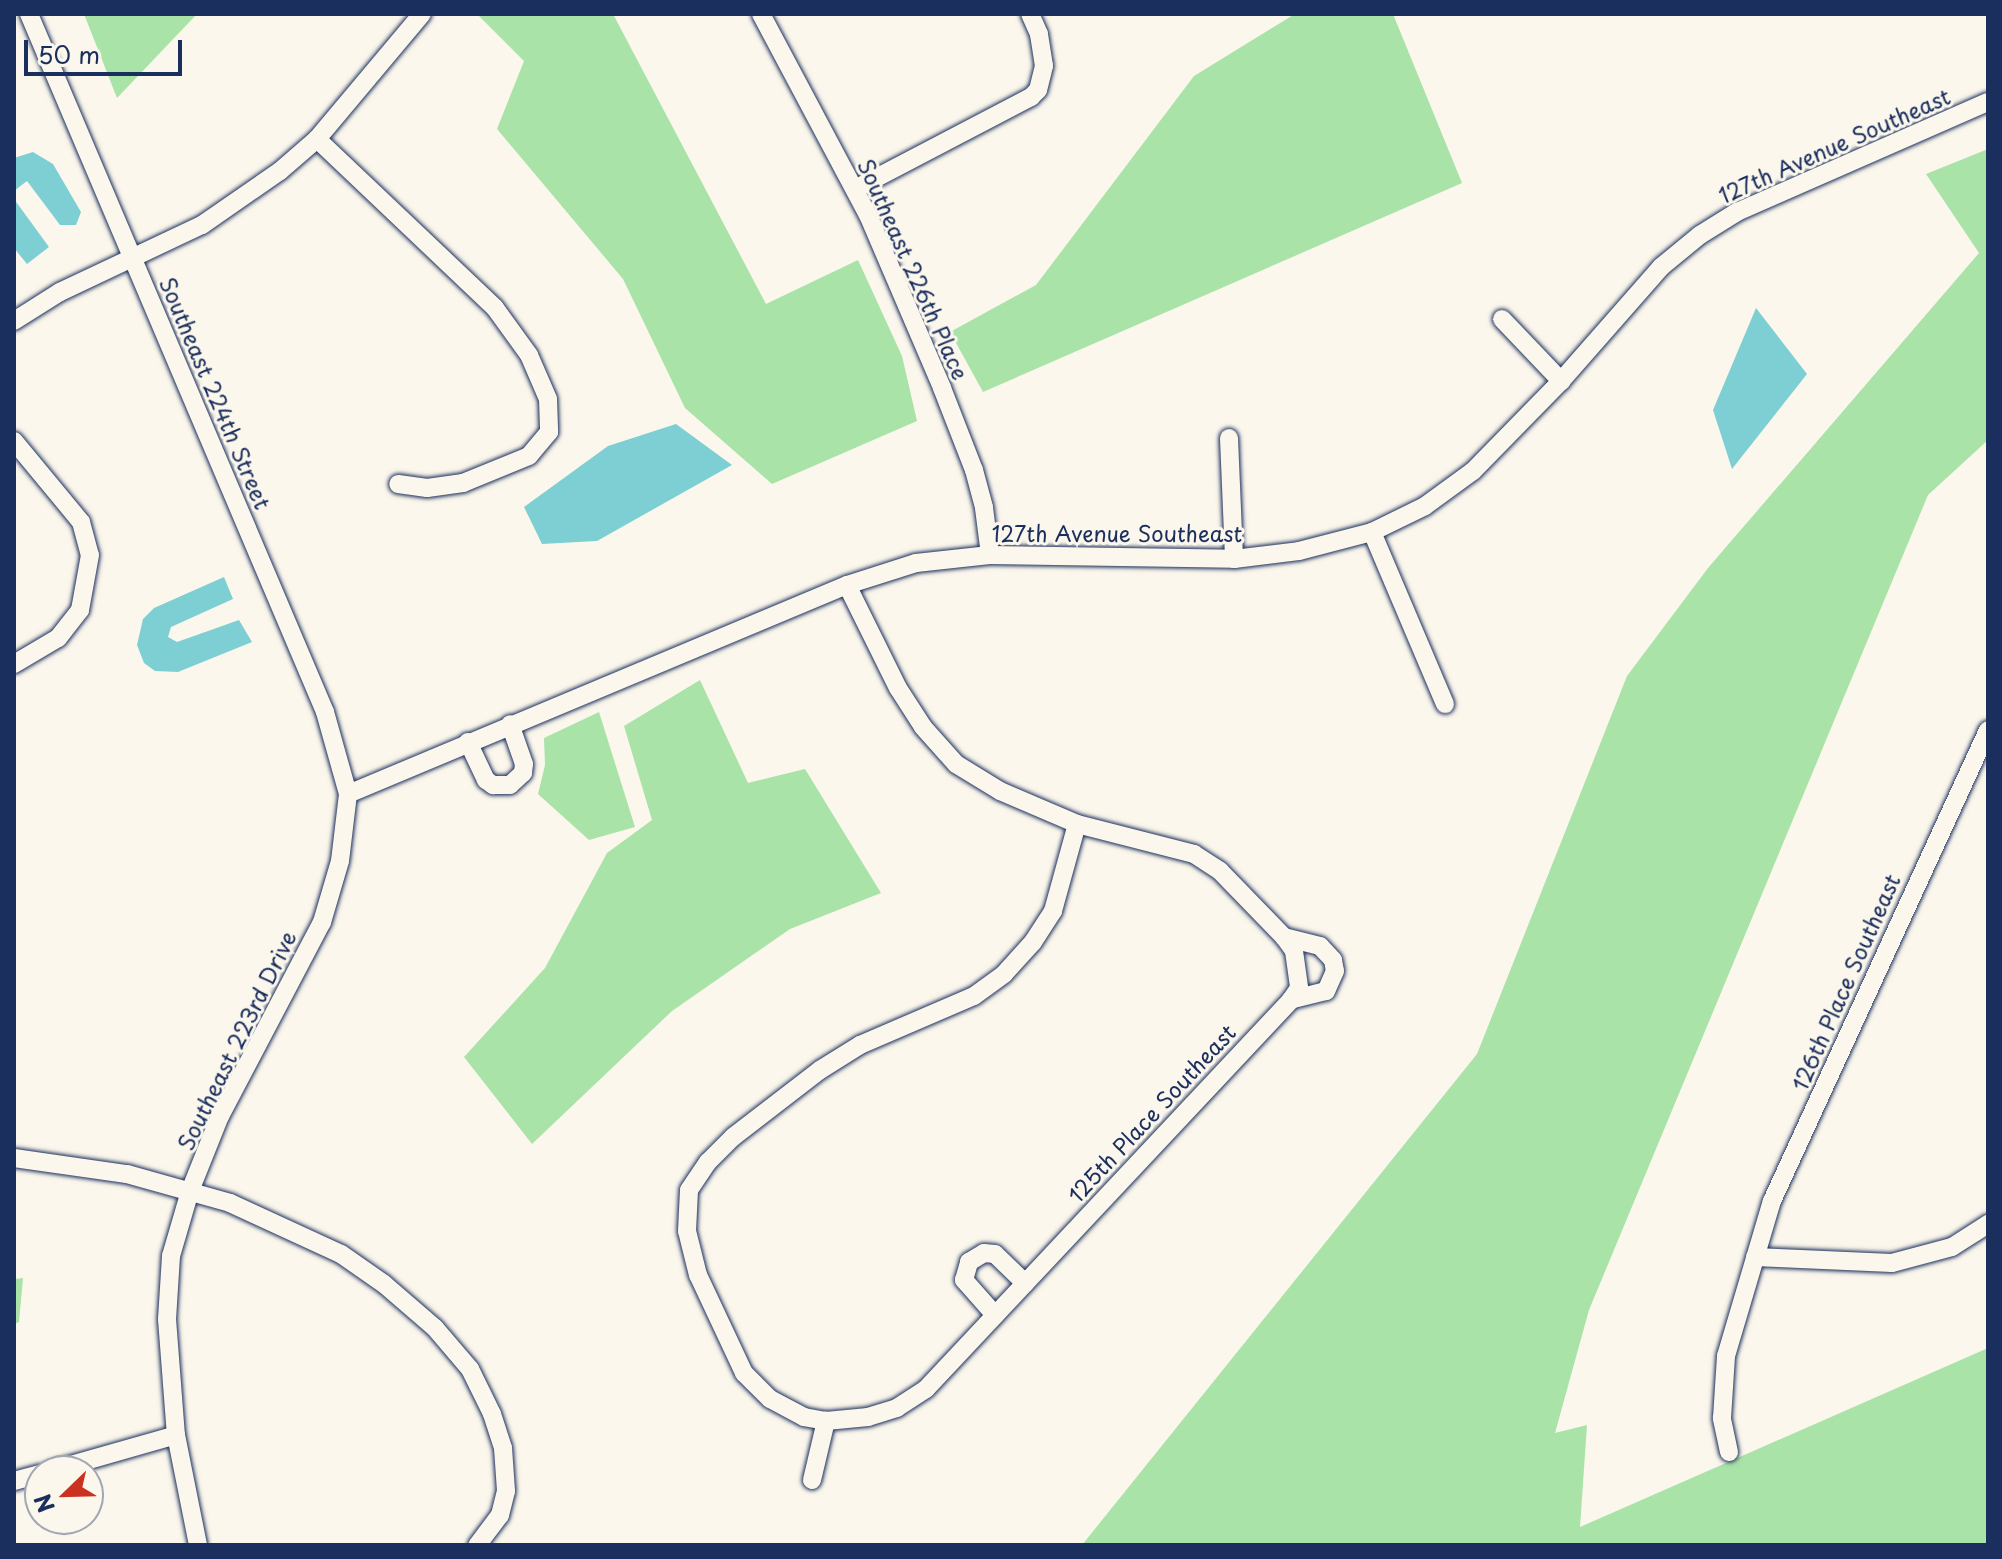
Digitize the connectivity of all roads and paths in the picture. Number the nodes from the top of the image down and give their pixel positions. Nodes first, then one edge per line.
1 (29, 14) edge
2 (422, 14) edge
3 (761, 14) edge
4 (1030, 14) edge
5 (1988, 102) edge
6 (317, 139) junction
7 (855, 189) junction
8 (133, 259) junction
9 (1502, 319) dead end
10 (14, 321) edge
11 (1561, 381) junction
12 (1229, 438) dead end
13 (14, 441) edge
14 (398, 484) dead end
15 (1372, 532) junction
16 (990, 555) junction
17 (1234, 559) junction
18 (847, 585) junction
19 (14, 664) edge
20 (1445, 704) dead end
21 (510, 724) junction
22 (1988, 730) edge
23 (468, 742) junction
24 (348, 794) junction
25 (1077, 824) junction
26 (1284, 937) junction
27 (1291, 1000) junction
28 (14, 1158) edge
29 (190, 1191) junction
30 (1988, 1224) edge
31 (1755, 1257) junction
32 (1025, 1283) junction
33 (995, 1315) junction
34 (826, 1421) junction
35 (176, 1435) junction
36 (1729, 1452) dead end
37 (104, 1456) edge
38 (812, 1480) dead end
39 (198, 1545) edge
40 (477, 1545) edge

1 - 8 street, Southeast 224th Street
2 - 6 street
3 - 7 street, Southeast 226th Place
4 - 7 street
5 - 11 street, 127th Avenue Southeast
6 - 8 street
6 - 14 street
7 - 16 street, Southeast 226th Place
8 - 10 street
8 - 24 street, Southeast 224th Street
9 - 11 street
11 - 15 street, 127th Avenue Southeast
12 - 17 street
13 - 19 street
15 - 17 street, 127th Avenue Southeast
15 - 20 street
16 - 17 street, 127th Avenue Southeast
16 - 18 street, 127th Avenue Southeast
18 - 21 street, 127th Avenue Southeast
18 - 25 street
21 - 23 street, 127th Avenue Southeast
21 - 23 street
22 - 31 street, 126th Place Southeast
23 - 24 street, 127th Avenue Southeast
24 - 29 street, Southeast 223rd Drive
25 - 26 street
25 - 34 street
26 - 27 street, 125th Place Southeast
26 - 27 street
27 - 32 street, 125th Place Southeast
28 - 29 street
29 - 35 street, Southeast 223rd Drive
29 - 40 street
30 - 31 street
31 - 36 street, 126th Place Southeast
32 - 33 street, 125th Place Southeast
32 - 33 street
33 - 34 street, 125th Place Southeast
34 - 38 street
35 - 37 street
35 - 39 street, Southeast 223rd Drive

